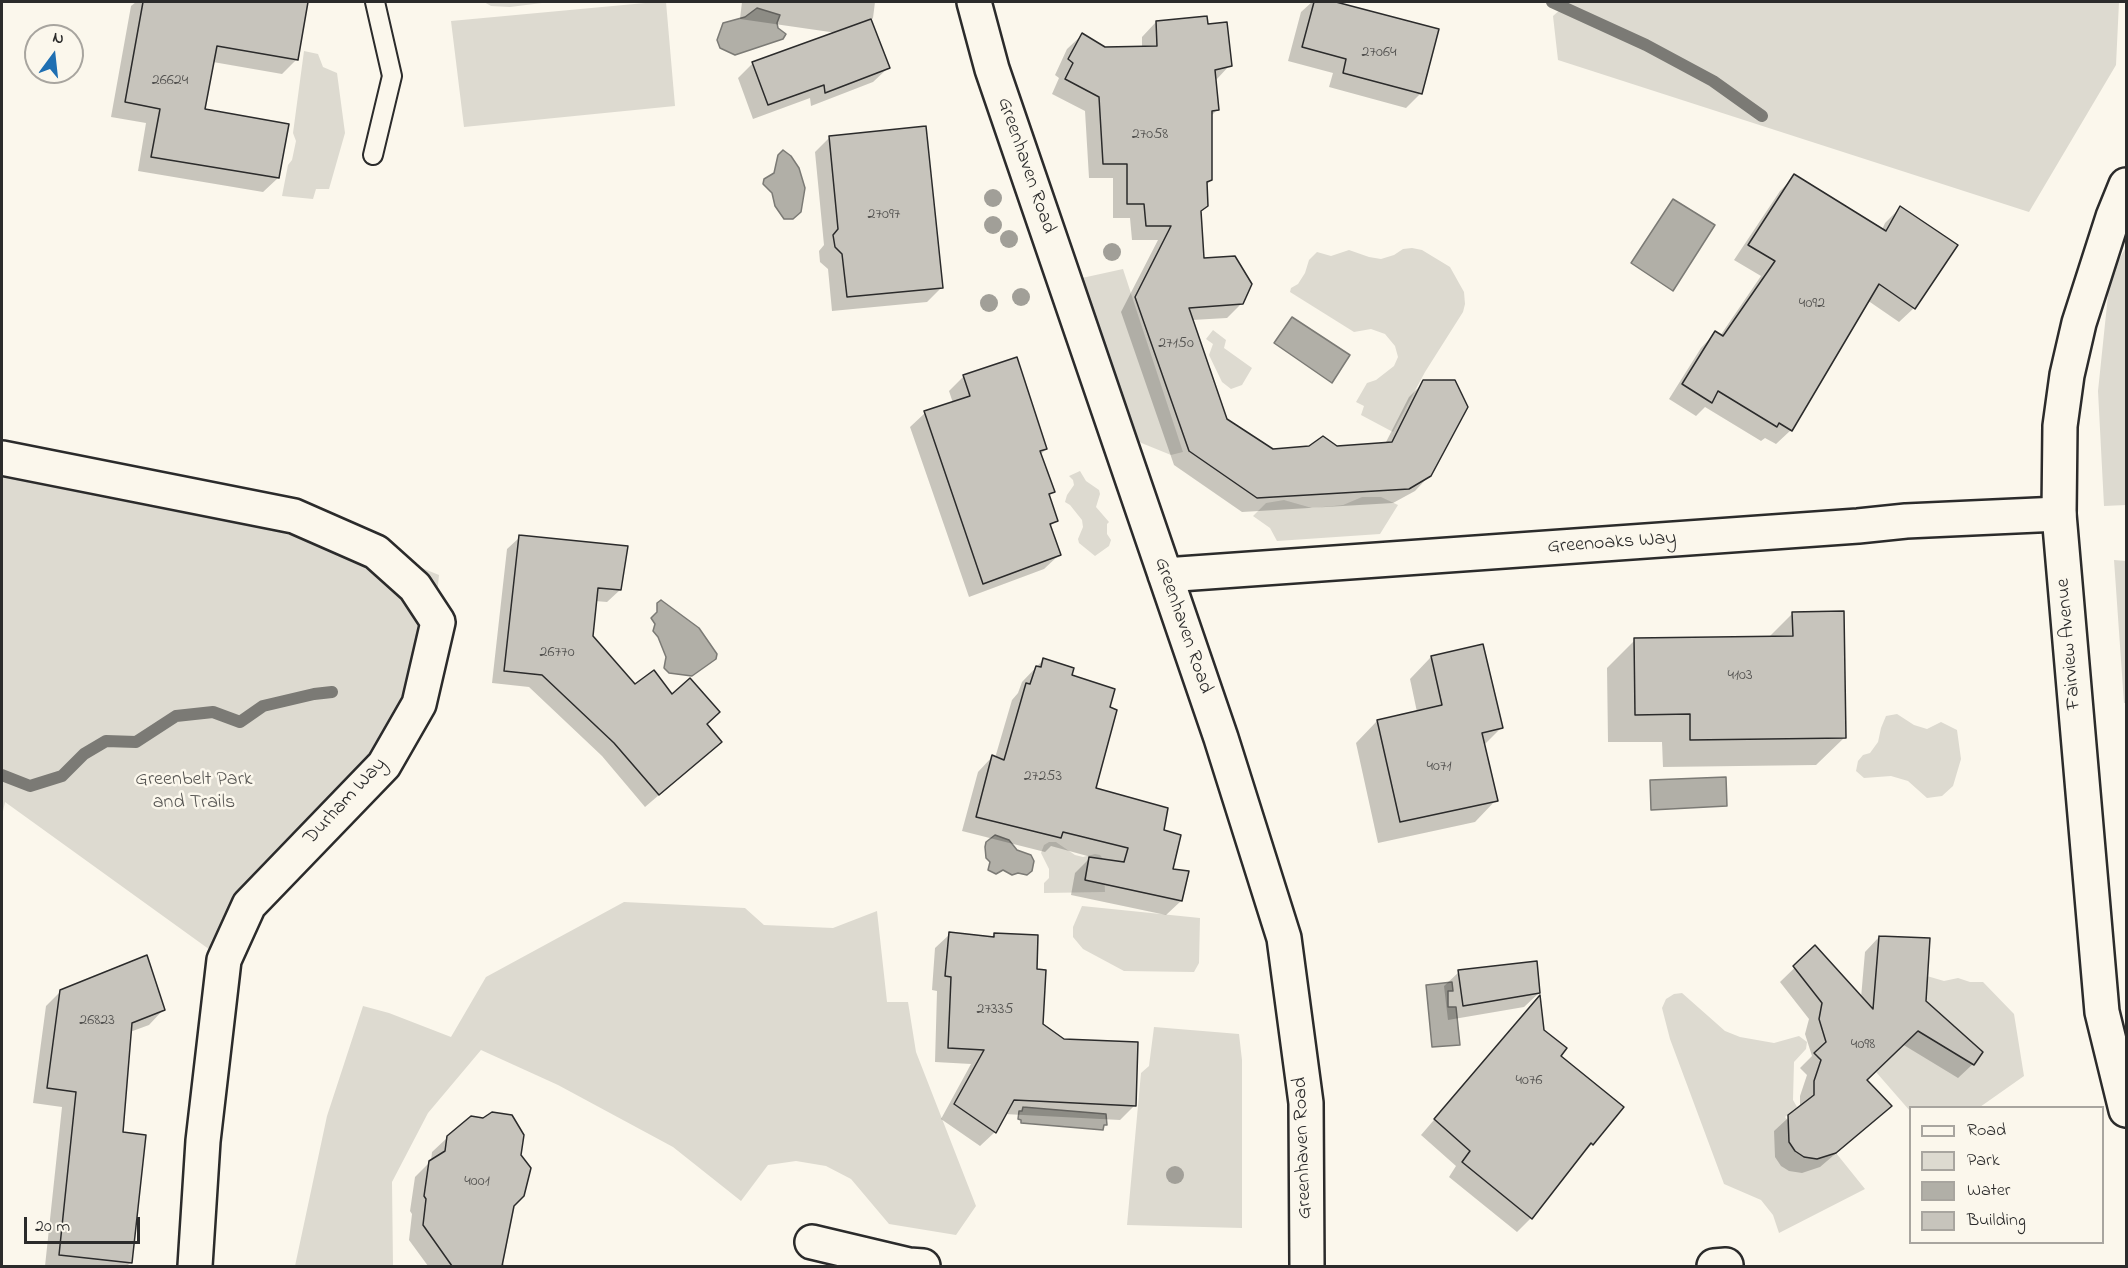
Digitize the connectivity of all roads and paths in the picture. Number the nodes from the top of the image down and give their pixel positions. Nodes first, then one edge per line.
1 (375, 2) edge
2 (974, 2) edge
3 (373, 155) dead end
4 (2127, 185) edge
5 (2, 458) edge
6 (2059, 514) junction
7 (1165, 575) junction
8 (2127, 1110) edge
9 (812, 1242) dead end
10 (195, 1266) edge
11 (923, 1266) edge
12 (1307, 1266) edge

1 - 3 lane
2 - 7 street, Greenhaven Road
4 - 6 street, Fairview Avenue
5 - 10 street, Durham Way
6 - 7 street, Greenoaks Way
6 - 8 street, Fairview Avenue
7 - 12 street, Greenhaven Road
9 - 11 street

